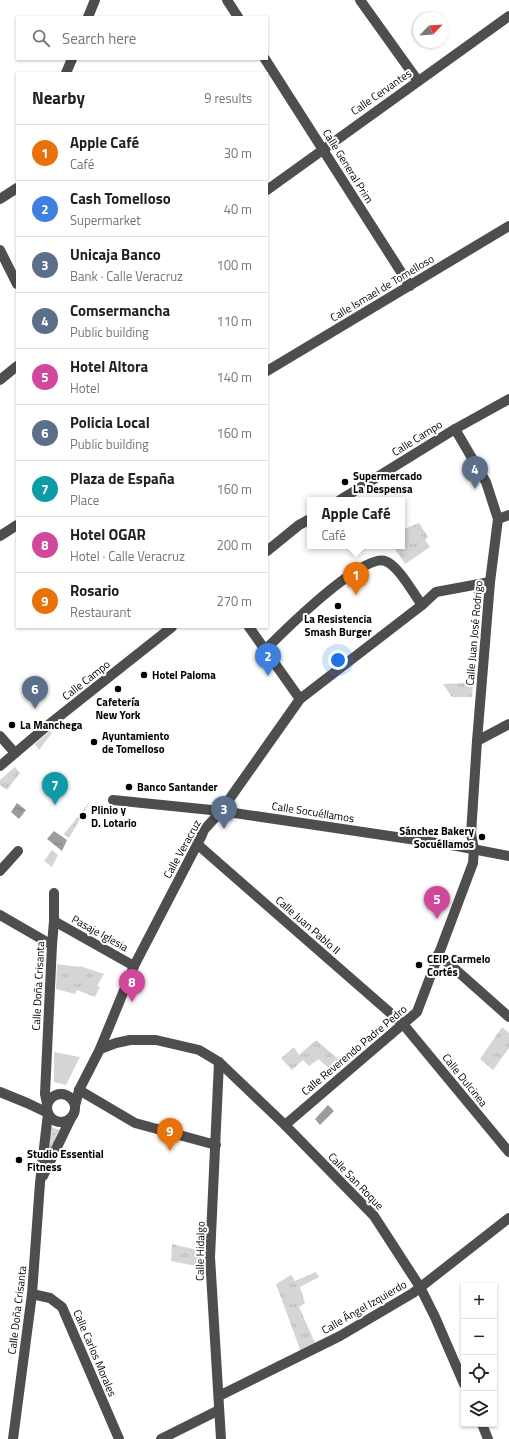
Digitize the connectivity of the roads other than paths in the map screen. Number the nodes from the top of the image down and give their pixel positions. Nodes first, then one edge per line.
1 (95, 0) edge
2 (227, 0) edge
3 (360, 0) edge
4 (88, 16) edge
5 (237, 16) edge
6 (509, 16) edge
7 (72, 60) edge
8 (266, 60) edge
9 (66, 72) edge
10 (418, 81) junction
11 (322, 149) junction
12 (16, 189) edge
13 (268, 189) edge
14 (0, 199) edge
15 (509, 226) edge
16 (0, 250) edge
17 (16, 282) edge
18 (410, 286) junction
19 (16, 367) edge
20 (268, 370) edge
21 (0, 380) edge
22 (509, 399) edge
23 (454, 429) junction
24 (345, 497) edge
25 (509, 515) edge
26 (498, 519) junction
27 (307, 521) edge
28 (16, 526) edge
29 (0, 536) edge
30 (268, 551) edge
31 (490, 582) junction
32 (422, 605) junction
33 (171, 628) edge
34 (250, 628) edge
35 (265, 650) junction
36 (300, 699) junction
37 (509, 724) edge
38 (0, 736) edge
39 (477, 741) junction
40 (15, 753) junction
41 (0, 766) edge
42 (113, 800) dead end
43 (221, 810) junction
44 (197, 844) junction
45 (474, 849) junction
46 (18, 851) dead end
47 (509, 856) edge
48 (0, 871) edge
49 (54, 893) dead end
50 (0, 915) edge
51 (54, 921) junction
52 (52, 945) junction
53 (438, 954) junction
54 (134, 966) junction
55 (509, 1016) edge
56 (403, 1024) junction
57 (100, 1049) junction
58 (220, 1062) junction
59 (79, 1090) junction
60 (0, 1092) edge
61 (75, 1106) junction
62 (47, 1109) junction
63 (71, 1118) junction
64 (285, 1125) junction
65 (216, 1145) junction
66 (509, 1152) edge
67 (40, 1183) junction
68 (509, 1218) edge
69 (420, 1287) junction
70 (32, 1294) junction
71 (461, 1377) edge
72 (219, 1396) junction
73 (220, 1410) junction
74 (483, 1427) edge
75 (13, 1439) edge
76 (119, 1439) edge
77 (161, 1439) edge
78 (221, 1439) edge
79 (488, 1439) edge

1 - 4 street
2 - 5 street
3 - 10 street
6 - 10 street, Calle Cervantes
7 - 9 street
8 - 11 street, Calle General Prim
10 - 11 street, Calle Cervantes
11 - 13 street, Calle Cervantes
11 - 18 street, Calle General Prim
12 - 14 street
15 - 18 street, Calle Ismael de Tomelloso
16 - 17 street
18 - 20 street, Calle Ismael de Tomelloso
19 - 21 street
22 - 23 street, Calle Campo
23 - 24 street, Calle Campo
23 - 26 street, Calle Juan José Rodrigo
25 - 26 street
26 - 31 street, Calle Juan José Rodrigo
27 - 30 street
28 - 29 street
31 - 32 street, Calle Veracruz
31 - 39 street, Calle Juan José Rodrigo
32 - 35 street
32 - 36 street, Calle Veracruz
33 - 40 street, Calle Campo
34 - 35 street
35 - 36 street
36 - 43 street, Calle Veracruz
37 - 39 street
38 - 40 street
39 - 45 street, Calle Juan José Rodrigo
40 - 41 street, Calle Campo
42 - 43 street, Calle Socuéllamos
43 - 44 street, Calle Veracruz
43 - 45 street, Calle Socuéllamos
44 - 54 street, Calle Veracruz
44 - 56 street, Calle Juan Pablo II
45 - 47 street, Calle Socuéllamos
45 - 53 street, Calle Reverendo Padre Pedro
46 - 48 street
49 - 51 street, Calle Doña Crisanta
50 - 52 street
51 - 52 street, Calle Doña Crisanta
51 - 54 street, Pasaje Iglesia
52 - 62 street, Calle Doña Crisanta
53 - 55 street
53 - 56 street, Calle Reverendo Padre Pedro
54 - 57 street, Calle Veracruz
56 - 64 street, Calle Reverendo Padre Pedro
56 - 66 street, Calle Dulcinea
57 - 58 street, Calle San Roque
57 - 59 street, Calle Veracruz
58 - 64 street, Calle San Roque
58 - 65 street, Calle Hidalgo
59 - 61 street, Calle Veracruz
59 - 65 street
60 - 62 street
61 - 62 street
61 - 63 street, Calle Doña Crisanta
62 - 63 street
62 - 67 street, Calle Doña Crisanta
63 - 67 street, Calle Doña Crisanta
64 - 69 street, Calle San Roque
65 - 72 street, Calle Hidalgo
67 - 70 street, Calle Doña Crisanta
68 - 69 street, Calle Ángel Izquierdo
69 - 71 street, Calle San Roque
69 - 72 street, Calle Ángel Izquierdo
70 - 75 street, Calle Doña Crisanta
70 - 76 street, Calle Carlos Morales
72 - 73 street, Calle Hidalgo
73 - 77 street
73 - 78 street, Calle Hidalgo
74 - 79 street

